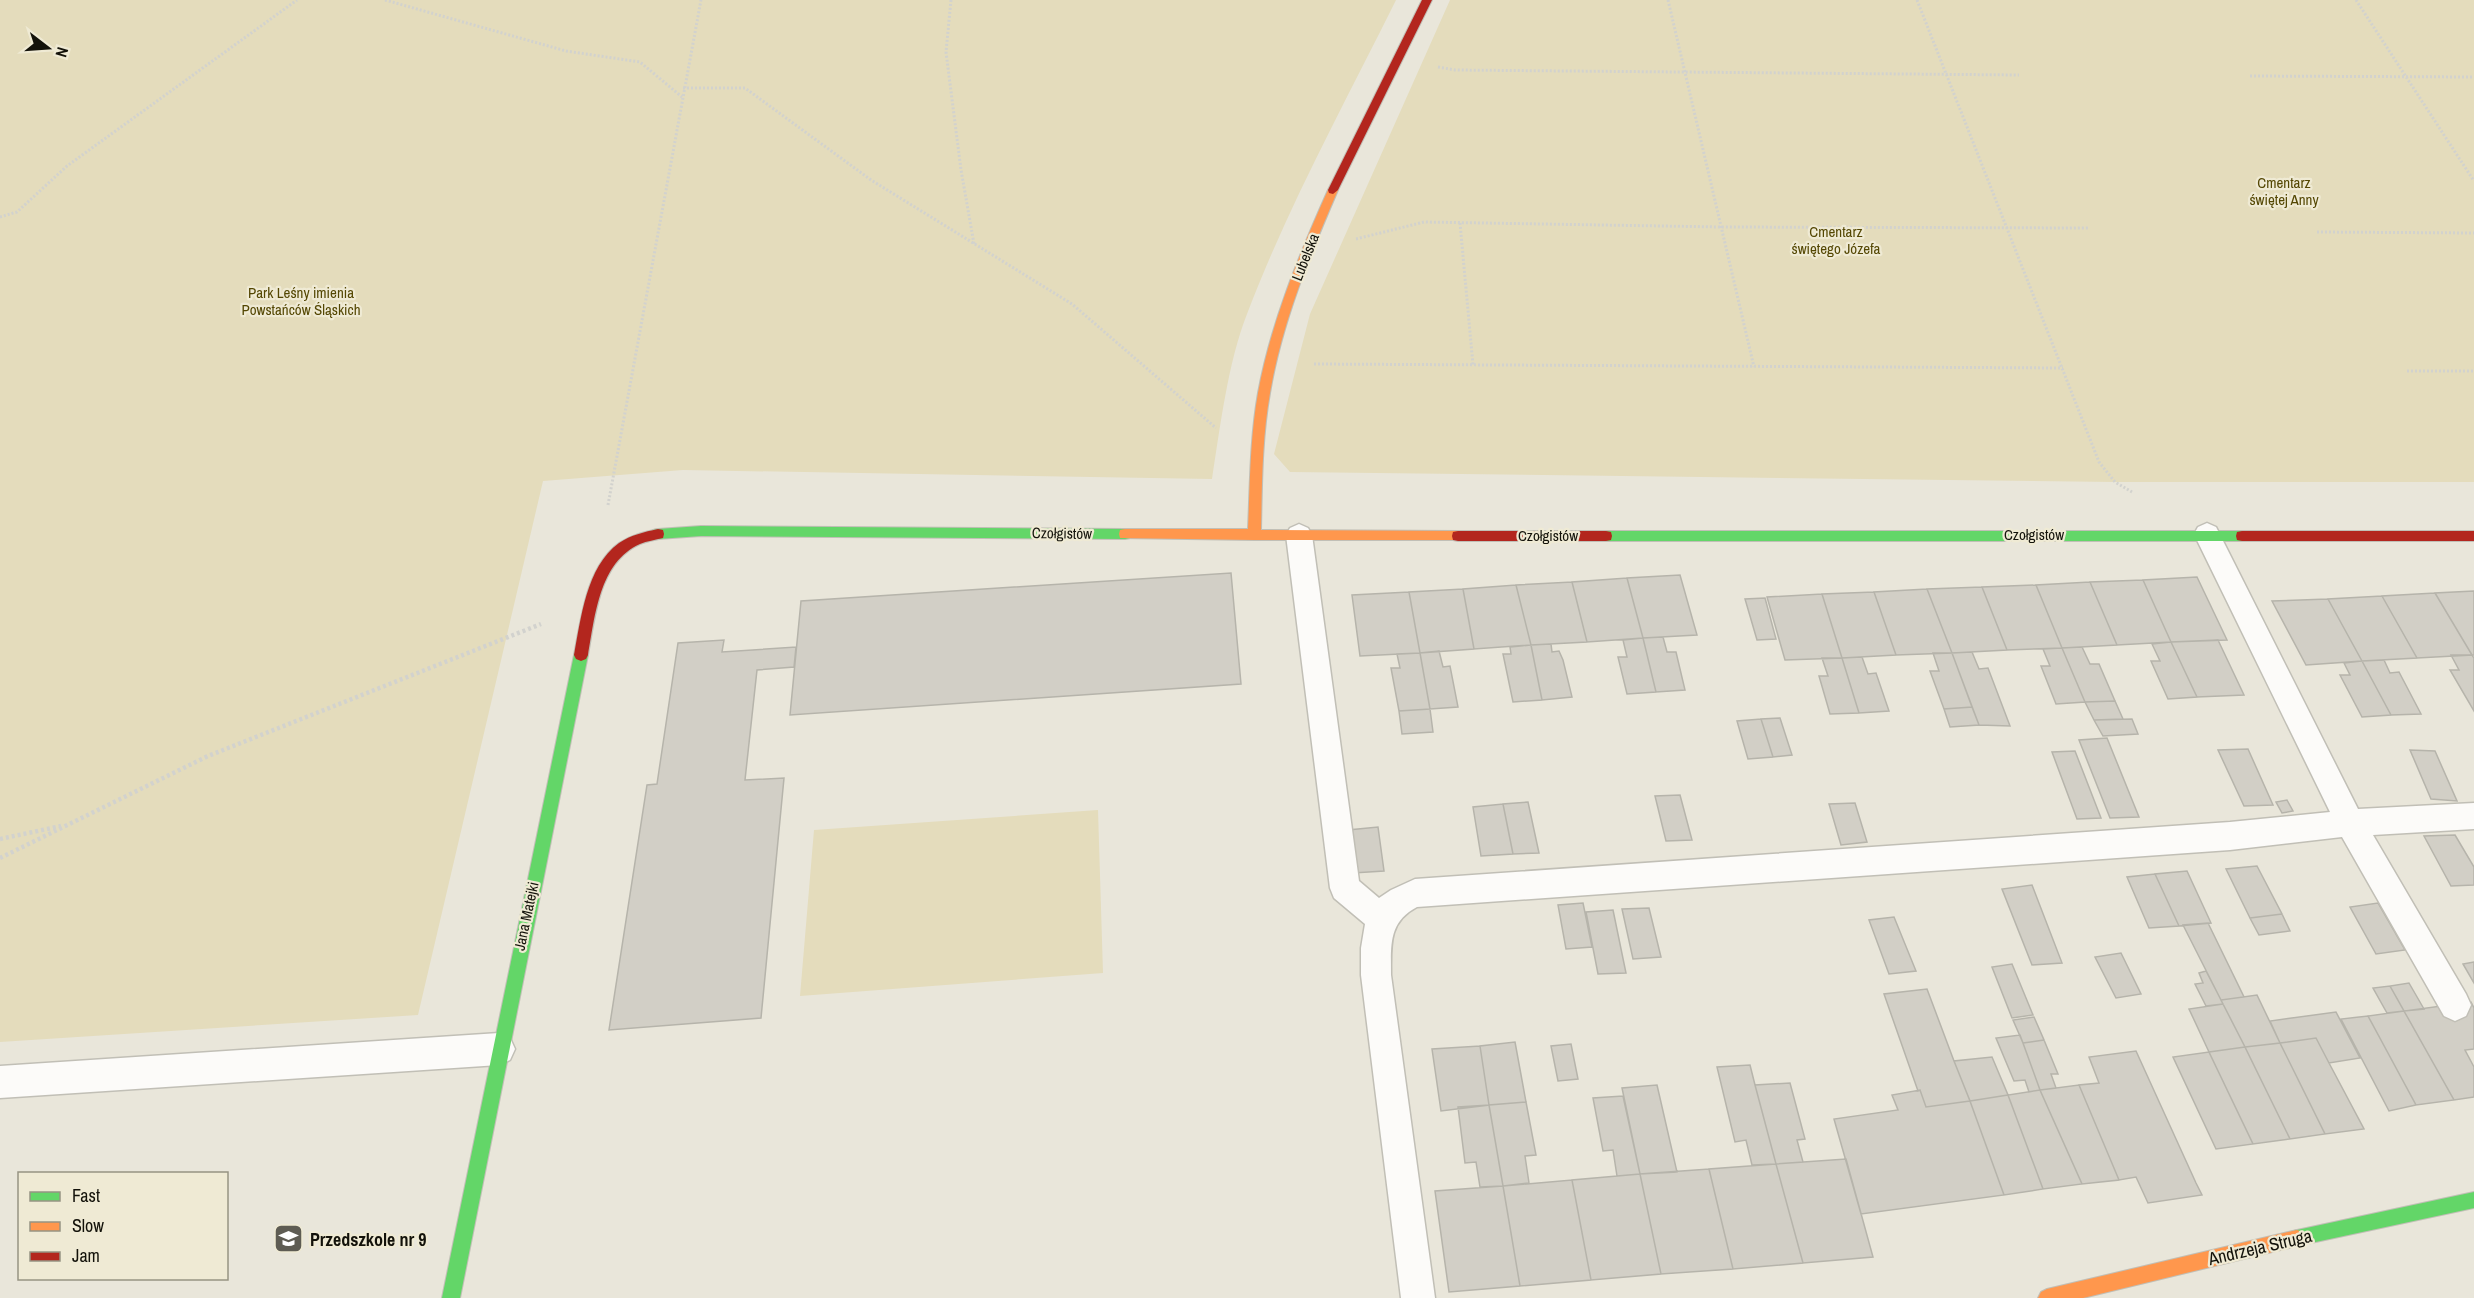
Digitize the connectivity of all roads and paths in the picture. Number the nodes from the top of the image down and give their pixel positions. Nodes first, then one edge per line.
1 (297, 0) edge
2 (385, 0) edge
3 (701, 0) edge
4 (951, 0) edge
5 (1427, 0) edge
6 (1668, 0) edge
7 (1917, 0) edge
8 (2356, 0) edge
9 (1433, 66) dead end
10 (1685, 73) junction
11 (1947, 74) junction
12 (2019, 75) dead end
13 (2250, 76) dead end
14 (2407, 77) junction
15 (2474, 77) edge
16 (683, 88) junction
17 (682, 97) junction
18 (2474, 181) edge
19 (0, 217) edge
20 (1460, 223) junction
21 (1721, 227) junction
22 (1361, 228) dead end
23 (2008, 228) junction
24 (2088, 228) dead end
25 (2317, 232) dead end
26 (2474, 233) edge
27 (1356, 239) junction
28 (975, 244) junction
29 (1352, 250) dead end
30 (1312, 355) dead end
31 (1473, 365) junction
32 (1754, 367) junction
33 (2063, 368) junction
34 (2407, 371) dead end
35 (2474, 371) edge
36 (1257, 464) junction
37 (2136, 494) dead end
38 (2207, 534) junction
39 (1254, 535) junction
40 (1299, 535) junction
41 (2474, 536) edge
42 (624, 544) junction
43 (591, 604) junction
44 (2474, 816) edge
45 (2350, 823) junction
46 (68, 825) junction
47 (0, 839) edge
48 (0, 858) edge
49 (1381, 918) junction
50 (2455, 1005) dead end
51 (499, 1049) junction
52 (0, 1082) edge
53 (2474, 1200) edge
54 (451, 1298) edge
55 (1418, 1298) edge
56 (2047, 1298) edge

1 - 19 path
2 - 17 path
3 - 16 path
4 - 28 path
5 - 36 street, Lubelska
6 - 10 path
7 - 11 path
8 - 14 path
9 - 10 path
10 - 11 path
10 - 21 path
11 - 12 path
11 - 23 path
13 - 14 path
14 - 15 path
14 - 18 path
16 - 17 path
16 - 28 path
17 - 42 path
20 - 21 path
20 - 27 path
20 - 31 path
21 - 23 path
21 - 32 path
22 - 27 path
23 - 24 path
23 - 33 path
25 - 26 path
27 - 29 path
28 - 36 path
30 - 31 path
31 - 32 path
32 - 33 path
33 - 37 path
34 - 35 path
36 - 39 street, Lubelska
38 - 40 street, Czołgistów
38 - 41 street, Czołgistów
38 - 45 lane
39 - 40 street, Czołgistów
39 - 42 street, Czołgistów
40 - 49 lane
42 - 43 street, Jana Matejki
43 - 46 path
43 - 51 street, Jana Matejki
44 - 45 lane
45 - 49 lane
45 - 50 lane
46 - 47 path
46 - 48 path
49 - 55 lane
51 - 52 lane
51 - 54 street, Jana Matejki
53 - 56 street, Andrzeja Struga

